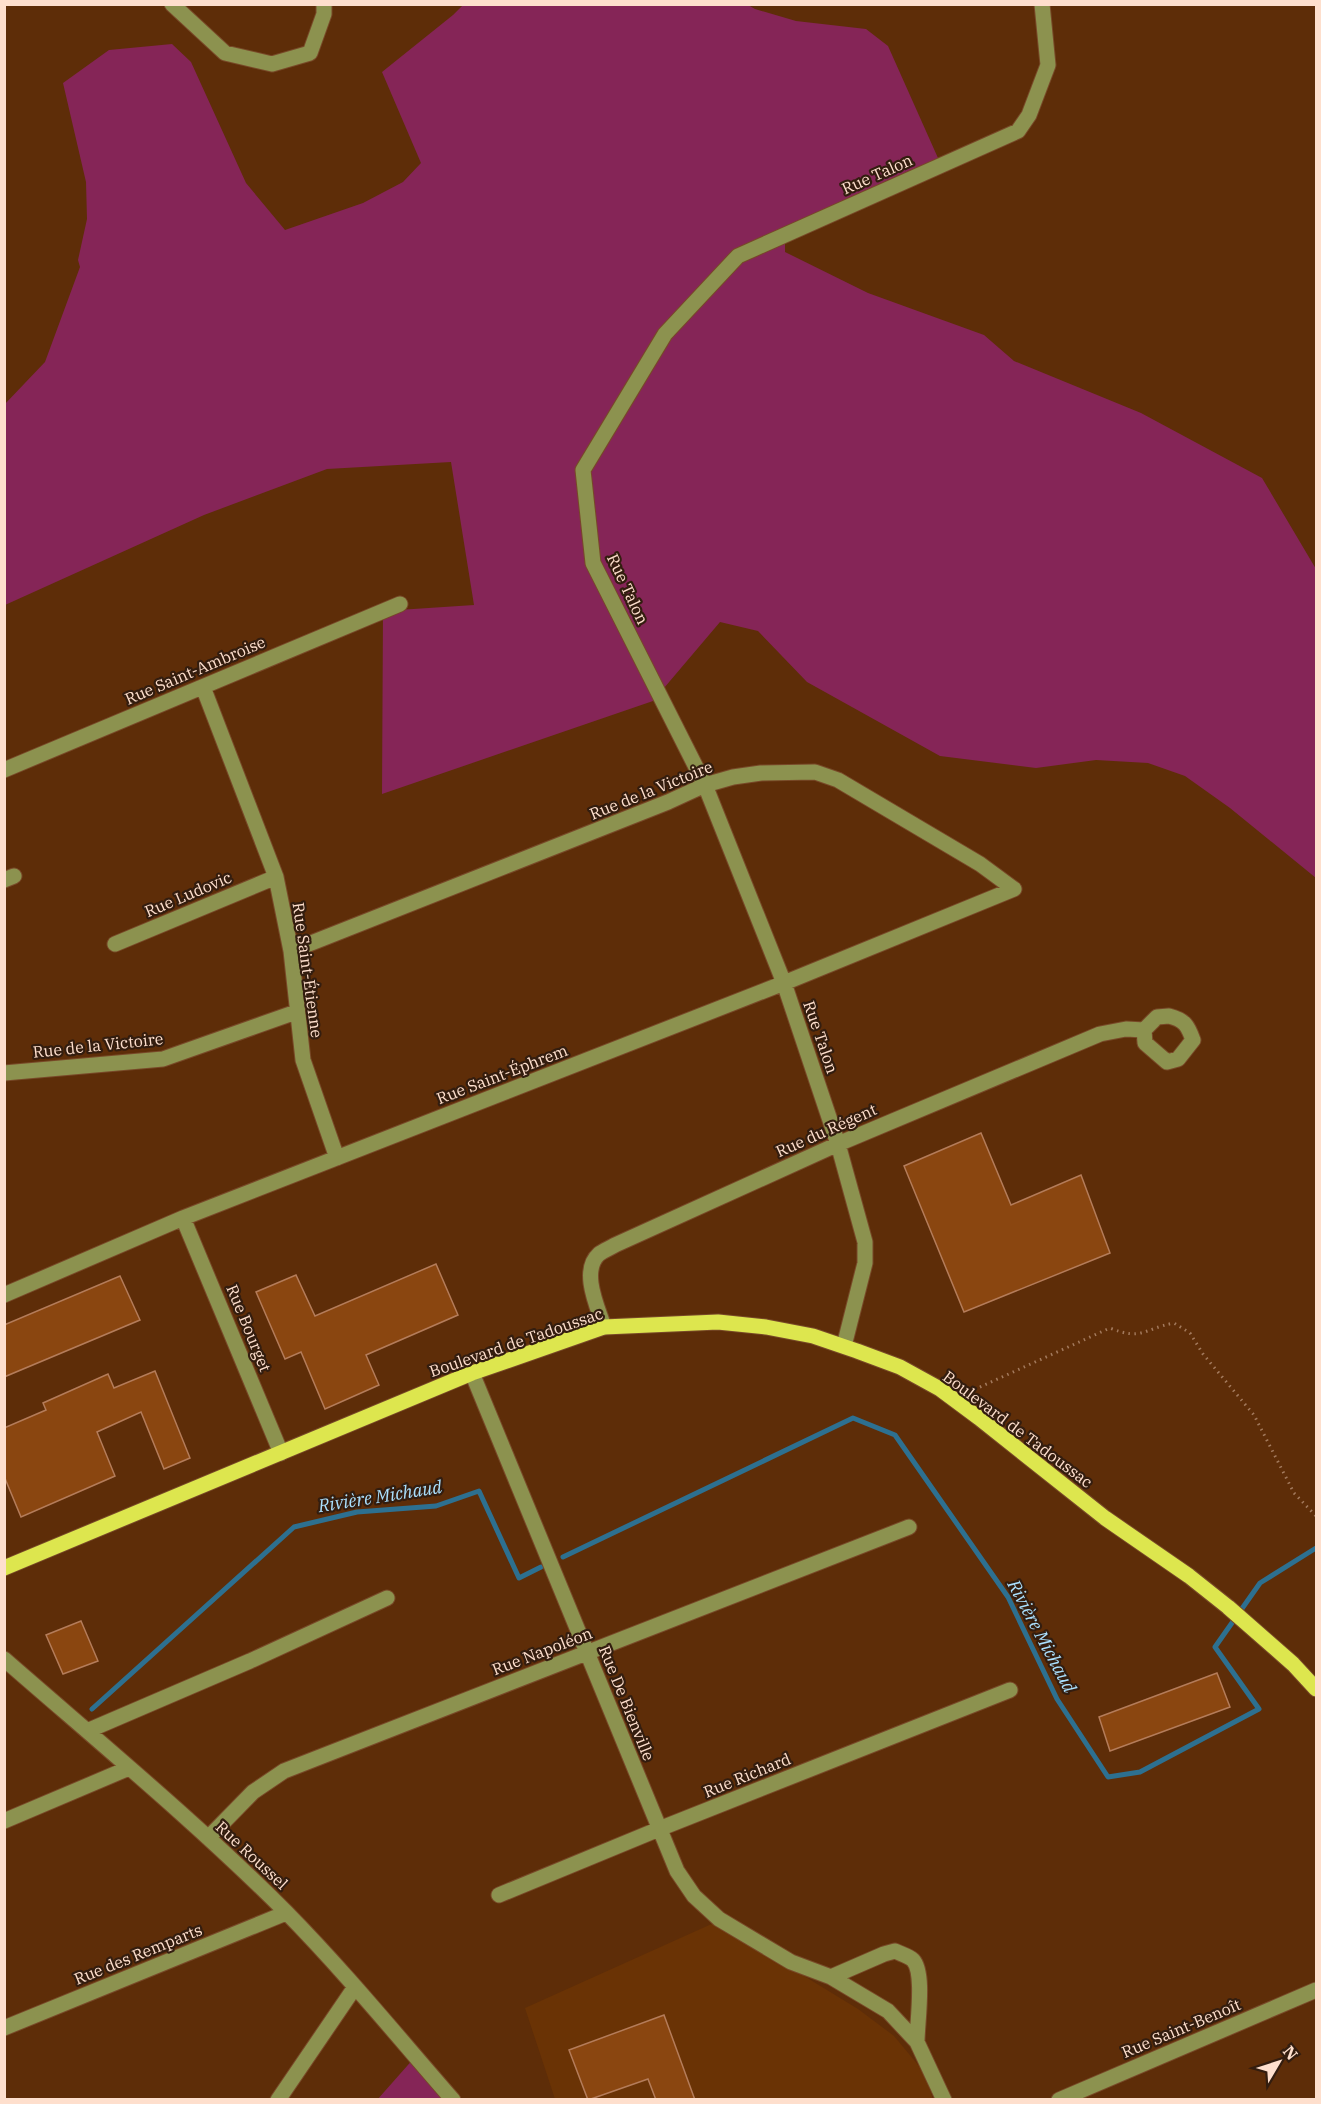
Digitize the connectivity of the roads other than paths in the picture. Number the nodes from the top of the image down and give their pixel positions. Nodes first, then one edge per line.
1 (172, 4) edge
2 (324, 4) edge
3 (1042, 4) edge
4 (400, 604) dead end
5 (203, 687) junction
6 (4, 770) edge
7 (705, 785) junction
8 (276, 877) junction
9 (1014, 889) joint
10 (115, 944) dead end
11 (291, 951) junction
12 (783, 983) junction
13 (296, 1012) junction
14 (1144, 1030) dead end
15 (4, 1072) edge
16 (838, 1144) junction
17 (337, 1158) junction
18 (183, 1218) junction
19 (4, 1295) edge
20 (604, 1327) junction
21 (844, 1346) junction
22 (472, 1373) junction
23 (281, 1453) junction
24 (909, 1527) dead end
25 (4, 1568) edge
26 (387, 1598) dead end
27 (587, 1653) junction
28 (4, 1659) edge
29 (1317, 1689) edge
30 (1010, 1690) dead end
31 (87, 1731) junction
32 (129, 1768) junction
33 (4, 1821) edge
34 (659, 1829) junction
35 (208, 1838) junction
36 (499, 1895) dead end
37 (286, 1913) junction
38 (831, 1977) junction
39 (355, 1987) junction
40 (1317, 1990) edge
41 (4, 2028) edge
42 (916, 2042) junction
43 (278, 2100) edge
44 (453, 2100) edge
45 (944, 2100) edge
46 (1059, 2100) edge

1 - 2 street
3 - 7 street, Rue Talon
4 - 5 street, Rue Saint-Ambroise
5 - 6 street, Rue Saint-Ambroise
5 - 8 street, Rue Saint-Étienne
7 - 9 street, Rue de la Victoire
7 - 11 street, Rue de la Victoire
7 - 12 street, Rue Talon
8 - 10 street, Rue Ludovic
8 - 11 street, Rue Saint-Étienne
9 - 12 street, Rue Saint-Éphrem
11 - 13 street, Rue Saint-Étienne
12 - 16 street, Rue Talon
12 - 17 street, Rue Saint-Éphrem
13 - 15 street, Rue de la Victoire
13 - 17 street, Rue Saint-Étienne
14 - 16 street, Rue du Régent
16 - 20 street, Rue du Régent
16 - 21 street, Rue Talon
17 - 18 street, Rue Saint-Éphrem
18 - 19 street, Rue Saint-Éphrem
18 - 23 street, Rue Bourget
20 - 21 main road, Boulevard de Tadoussac
20 - 22 main road, Boulevard de Tadoussac
21 - 29 main road, Boulevard de Tadoussac
22 - 23 main road, Boulevard de Tadoussac
22 - 27 street, Rue De Bienville
23 - 25 main road, Boulevard de Tadoussac
24 - 27 street, Rue Napoléon
26 - 31 street
27 - 34 street, Rue De Bienville
27 - 35 street, Rue Napoléon
28 - 31 street, Rue Roussel
30 - 34 street, Rue Richard
31 - 32 street, Rue Roussel
32 - 33 street
32 - 35 street, Rue Roussel
34 - 36 street, Rue Richard
34 - 38 street, Rue De Bienville
35 - 37 street, Rue Roussel
37 - 39 street, Rue Roussel
37 - 41 street, Rue des Remparts
38 - 42 street, Rue De Bienville
38 - 42 street, Rue De Bienville
39 - 43 street
39 - 44 street, Rue Roussel
40 - 46 street, Rue Saint-Benoît
42 - 45 street, Rue De Bienville

